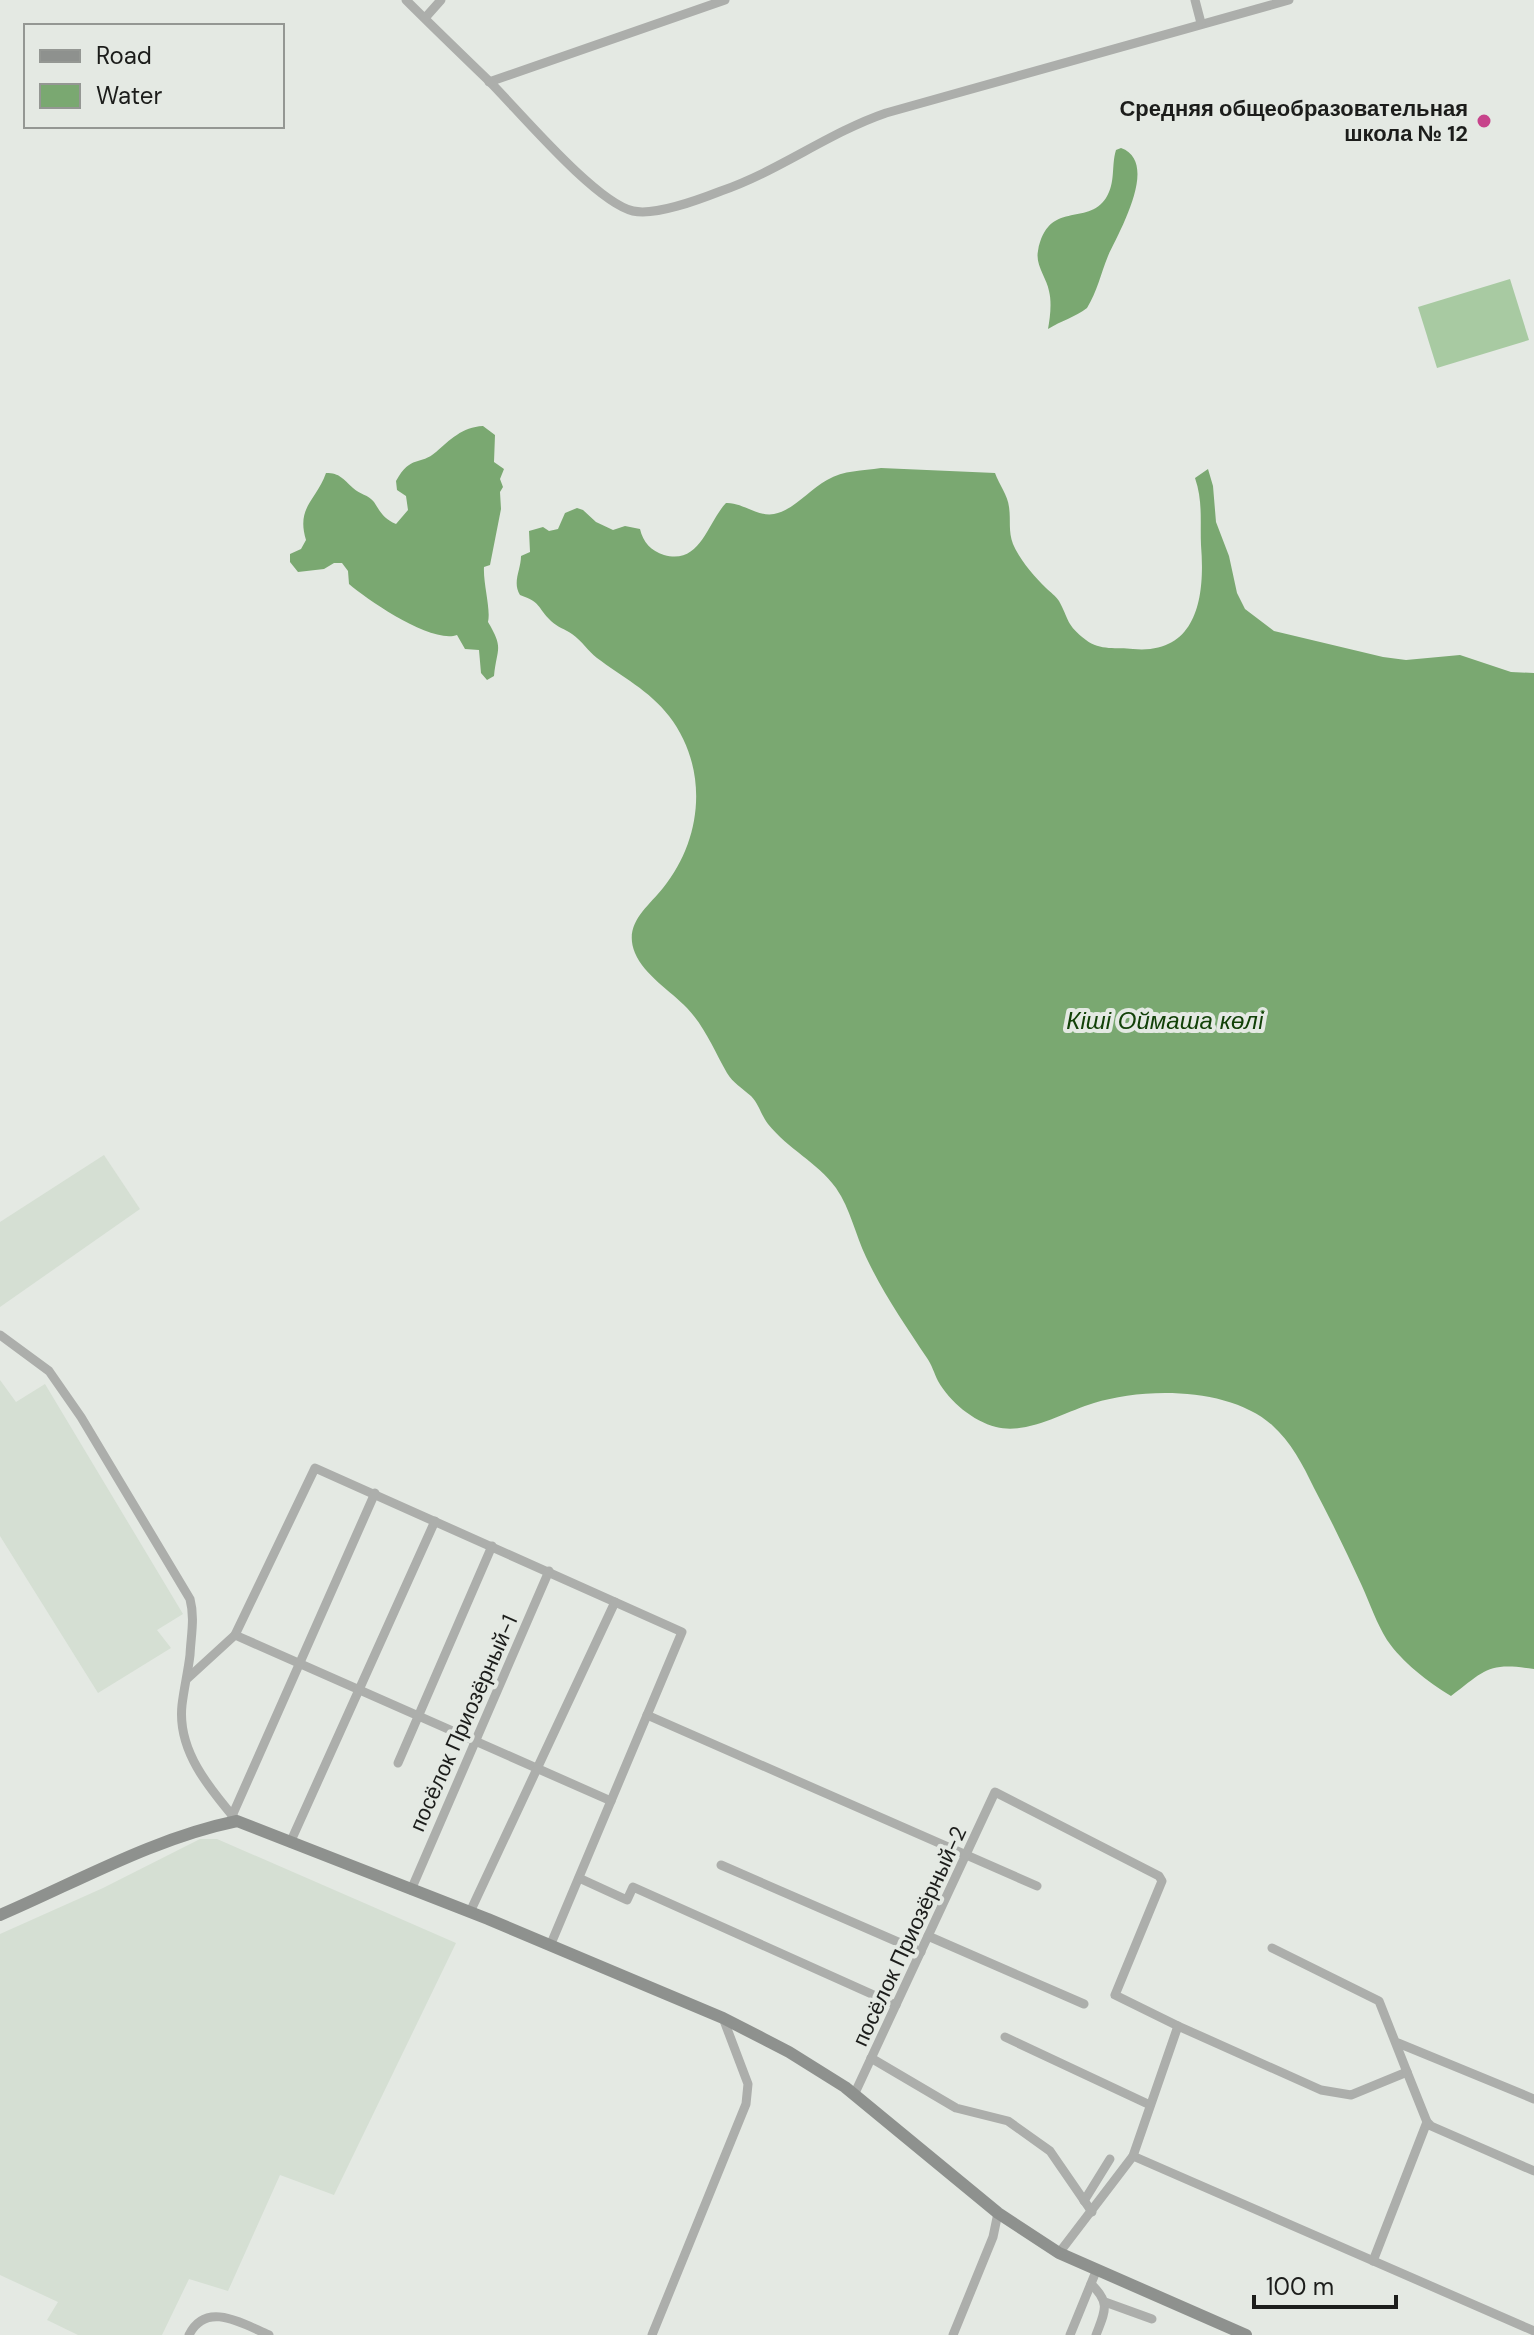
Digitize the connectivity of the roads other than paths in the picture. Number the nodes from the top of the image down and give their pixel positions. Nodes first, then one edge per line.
1 (406, 0) edge
2 (441, 0) edge
3 (725, 0) edge
4 (1195, 0) edge
5 (1289, 0) edge
6 (425, 18) junction
7 (1201, 23) junction
8 (489, 82) junction
9 (0, 1335) edge
10 (375, 1493) junction
11 (435, 1521) junction
12 (492, 1546) junction
13 (549, 1571) junction
14 (615, 1602) junction
15 (235, 1635) junction
16 (301, 1664) junction
17 (188, 1678) junction
18 (359, 1690) junction
19 (417, 1715) junction
20 (647, 1715) junction
21 (476, 1741) junction
22 (398, 1763) dead end
23 (538, 1767) junction
24 (611, 1801) junction
25 (235, 1818) junction
26 (290, 1843) junction
27 (966, 1855) junction
28 (721, 1865) dead end
29 (579, 1878) junction
30 (1037, 1886) dead end
31 (411, 1890) junction
32 (470, 1912) junction
33 (0, 1915) edge
34 (928, 1936) junction
35 (550, 1946) junction
36 (1272, 1948) dead end
37 (921, 1952) junction
38 (1084, 2004) dead end
39 (896, 2005) junction
40 (723, 2018) junction
41 (1178, 2026) junction
42 (1005, 2037) dead end
43 (1398, 2043) junction
44 (871, 2058) junction
45 (1407, 2072) junction
46 (854, 2095) junction
47 (1534, 2099) edge
48 (1150, 2105) junction
49 (1427, 2122) junction
50 (1133, 2156) junction
51 (1110, 2159) dead end
52 (1534, 2171) edge
53 (1084, 2201) junction
54 (1092, 2212) junction
55 (998, 2213) junction
56 (1059, 2253) junction
57 (1373, 2261) junction
58 (1097, 2269) junction
59 (1091, 2284) junction
60 (1105, 2302) junction
61 (1152, 2319) dead end
62 (1534, 2331) edge
63 (189, 2335) edge
64 (269, 2335) edge
65 (652, 2335) edge
66 (953, 2335) edge
67 (1070, 2335) edge
68 (1096, 2335) edge
69 (1246, 2335) edge

1 - 6 street
2 - 6 street
3 - 8 street
4 - 7 street
5 - 7 street
6 - 8 street
7 - 8 street
9 - 17 street
10 - 11 street
10 - 15 street
10 - 16 street
11 - 12 street
11 - 18 street
12 - 13 street
12 - 19 street
13 - 14 street
13 - 21 street, посёлок Приозёрный-1
14 - 20 street
14 - 23 street
15 - 16 street
15 - 17 street
16 - 18 street
16 - 25 street
17 - 25 street
18 - 19 street
18 - 26 street
19 - 21 street
19 - 22 street
20 - 24 street
20 - 27 street
21 - 23 street
21 - 31 street, посёлок Приозёрный-1
23 - 24 street
23 - 32 street
24 - 29 street
25 - 26 street
25 - 33 street
26 - 31 street
27 - 30 street
27 - 34 street, посёлок Приозёрный-2
27 - 41 street, посёлок Приозёрный-2
28 - 37 street
29 - 35 street
29 - 39 street
31 - 32 street
32 - 35 street
34 - 37 street, посёлок Приозёрный-2
34 - 38 street
35 - 40 street
36 - 43 street
37 - 39 street, посёлок Приозёрный-2
39 - 44 street, посёлок Приозёрный-2
40 - 46 street
40 - 65 street
41 - 45 street
41 - 48 street
42 - 48 street
43 - 45 street
43 - 47 street
44 - 46 street, посёлок Приозёрный-2
44 - 53 street
45 - 49 street
46 - 55 street
48 - 50 street
49 - 52 street
49 - 57 street
50 - 54 street
50 - 57 street
51 - 53 street
53 - 54 street
54 - 56 street
55 - 56 street
55 - 66 street
56 - 58 street
57 - 62 street
58 - 59 street
58 - 69 street
59 - 60 street
59 - 67 street
60 - 61 street
60 - 68 street
63 - 64 street

